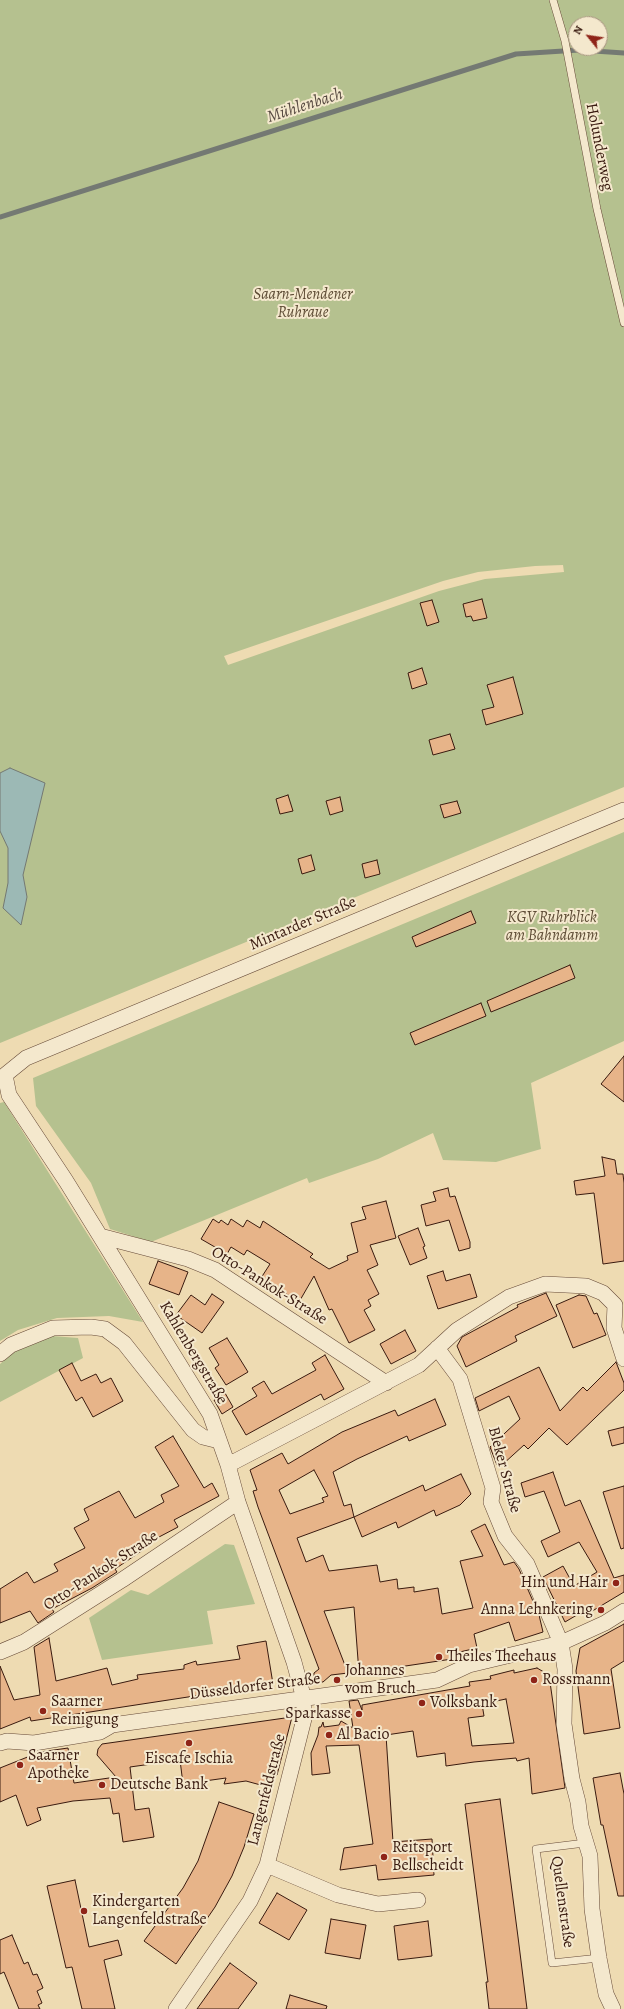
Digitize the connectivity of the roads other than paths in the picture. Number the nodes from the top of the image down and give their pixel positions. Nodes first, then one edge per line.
1 (553, 0) edge
2 (624, 323) edge
3 (624, 810) edge
4 (2, 1076) edge
5 (100, 1236) junction
6 (619, 1303) edge
7 (437, 1348) junction
8 (0, 1354) edge
9 (624, 1359) edge
10 (386, 1383) junction
11 (219, 1441) junction
12 (228, 1465) junction
13 (238, 1502) junction
14 (624, 1611) edge
15 (561, 1643) junction
16 (0, 1652) edge
17 (304, 1699) junction
18 (0, 1743) edge
19 (585, 1843) junction
20 (267, 1865) junction
21 (418, 1900) dead end
22 (599, 1958) junction
23 (176, 2009) edge
24 (613, 2009) edge

1 - 2 lane, Holunderweg
3 - 4 street, Mintarder Straße
4 - 5 street, Kahlenbergstraße
5 - 10 street, Otto-Pankok-Straße
5 - 11 street, Kahlenbergstraße
6 - 7 street
6 - 9 street
7 - 10 street
7 - 15 street, Bleker Straße
8 - 11 street
10 - 12 street
11 - 12 street, Kahlenbergstraße
12 - 13 street, Kahlenbergstraße
13 - 16 street, Otto-Pankok-Straße
13 - 17 street, Kahlenbergstraße
14 - 15 street, Düsseldorfer Straße
15 - 17 street, Düsseldorfer Straße
15 - 19 street, Quellenstraße
17 - 18 street, Düsseldorfer Straße
17 - 20 street, Langenfeldstraße
19 - 22 street, Quellenstraße
19 - 22 lane, Quellenstraße
20 - 21 street, Langenfeldstraße
20 - 23 street, Langenfeldstraße
22 - 24 street, Quellenstraße

